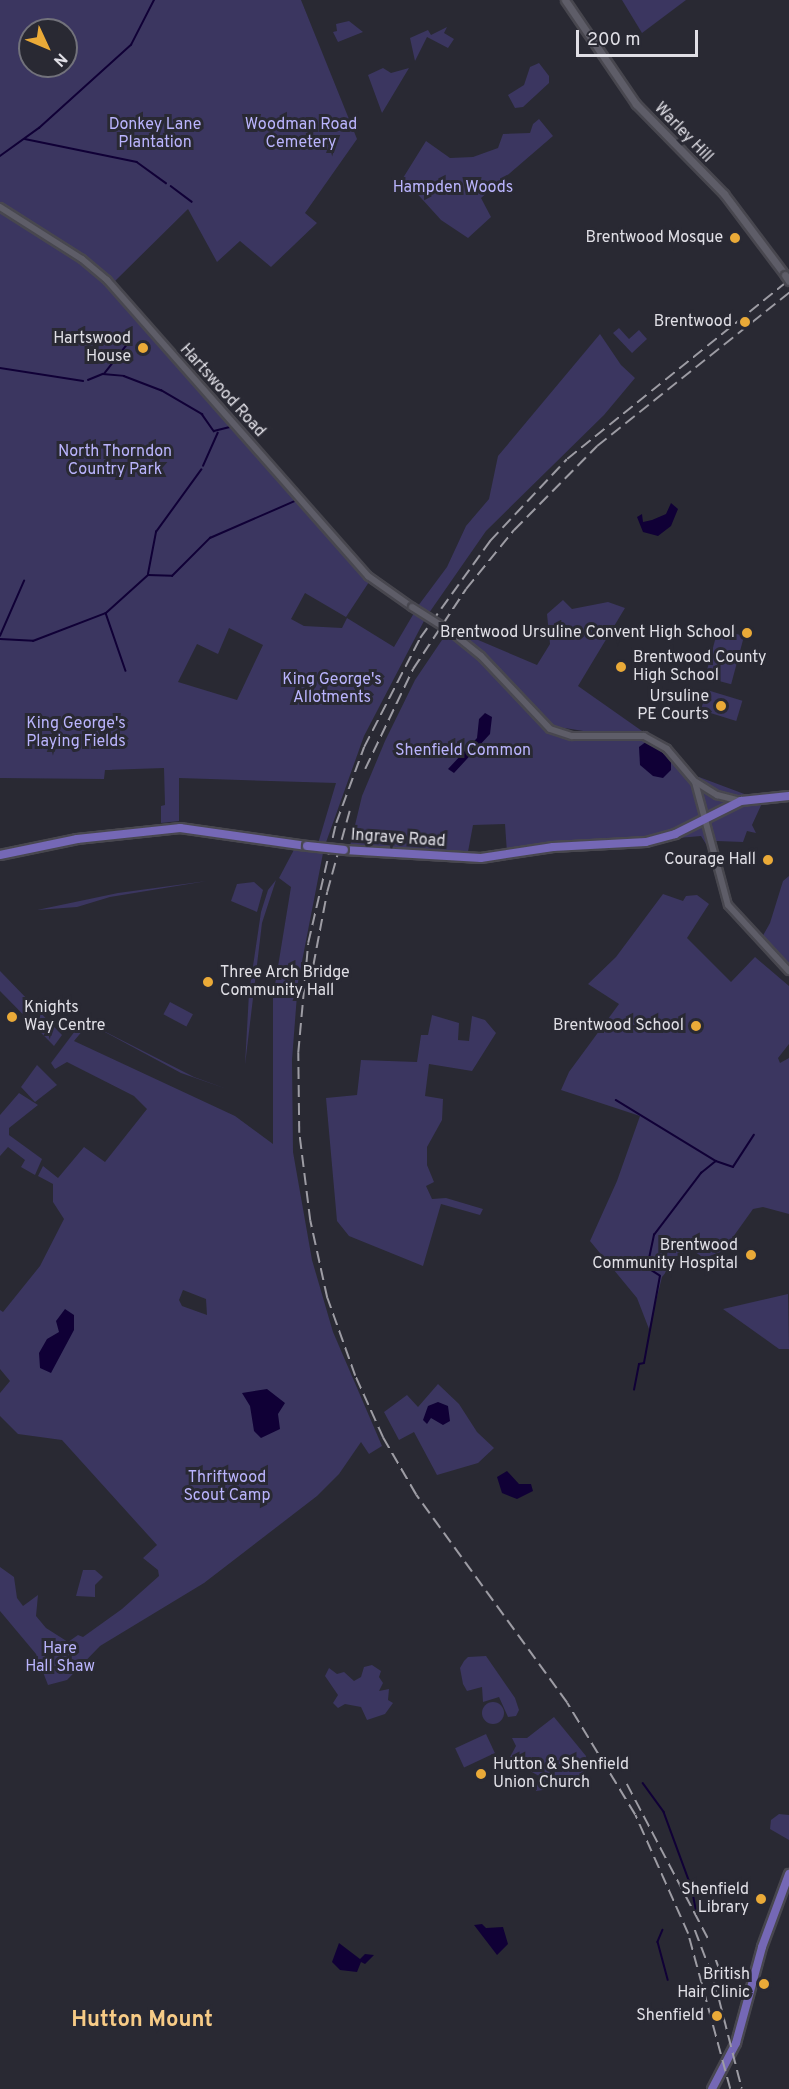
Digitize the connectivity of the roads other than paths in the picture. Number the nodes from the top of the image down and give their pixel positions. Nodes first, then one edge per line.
1 (565, 0) edge
2 (0, 207) edge
3 (787, 278) edge
4 (695, 782) junction
5 (710, 791) junction
6 (789, 796) edge
7 (741, 801) junction
8 (701, 804) junction
9 (706, 819) junction
10 (0, 855) edge
11 (789, 971) edge
12 (789, 1874) edge
13 (712, 2089) edge

1 - 3 main road, Warley Hill
2 - 4 street, Hartswood Road, bridge
4 - 5 street
4 - 8 street
5 - 7 street
5 - 8 street
6 - 7 main road, Ingrave Road
7 - 9 main road, Ingrave Road
8 - 9 street
9 - 10 main road, Ingrave Road, bridge
9 - 11 street
12 - 13 main road

